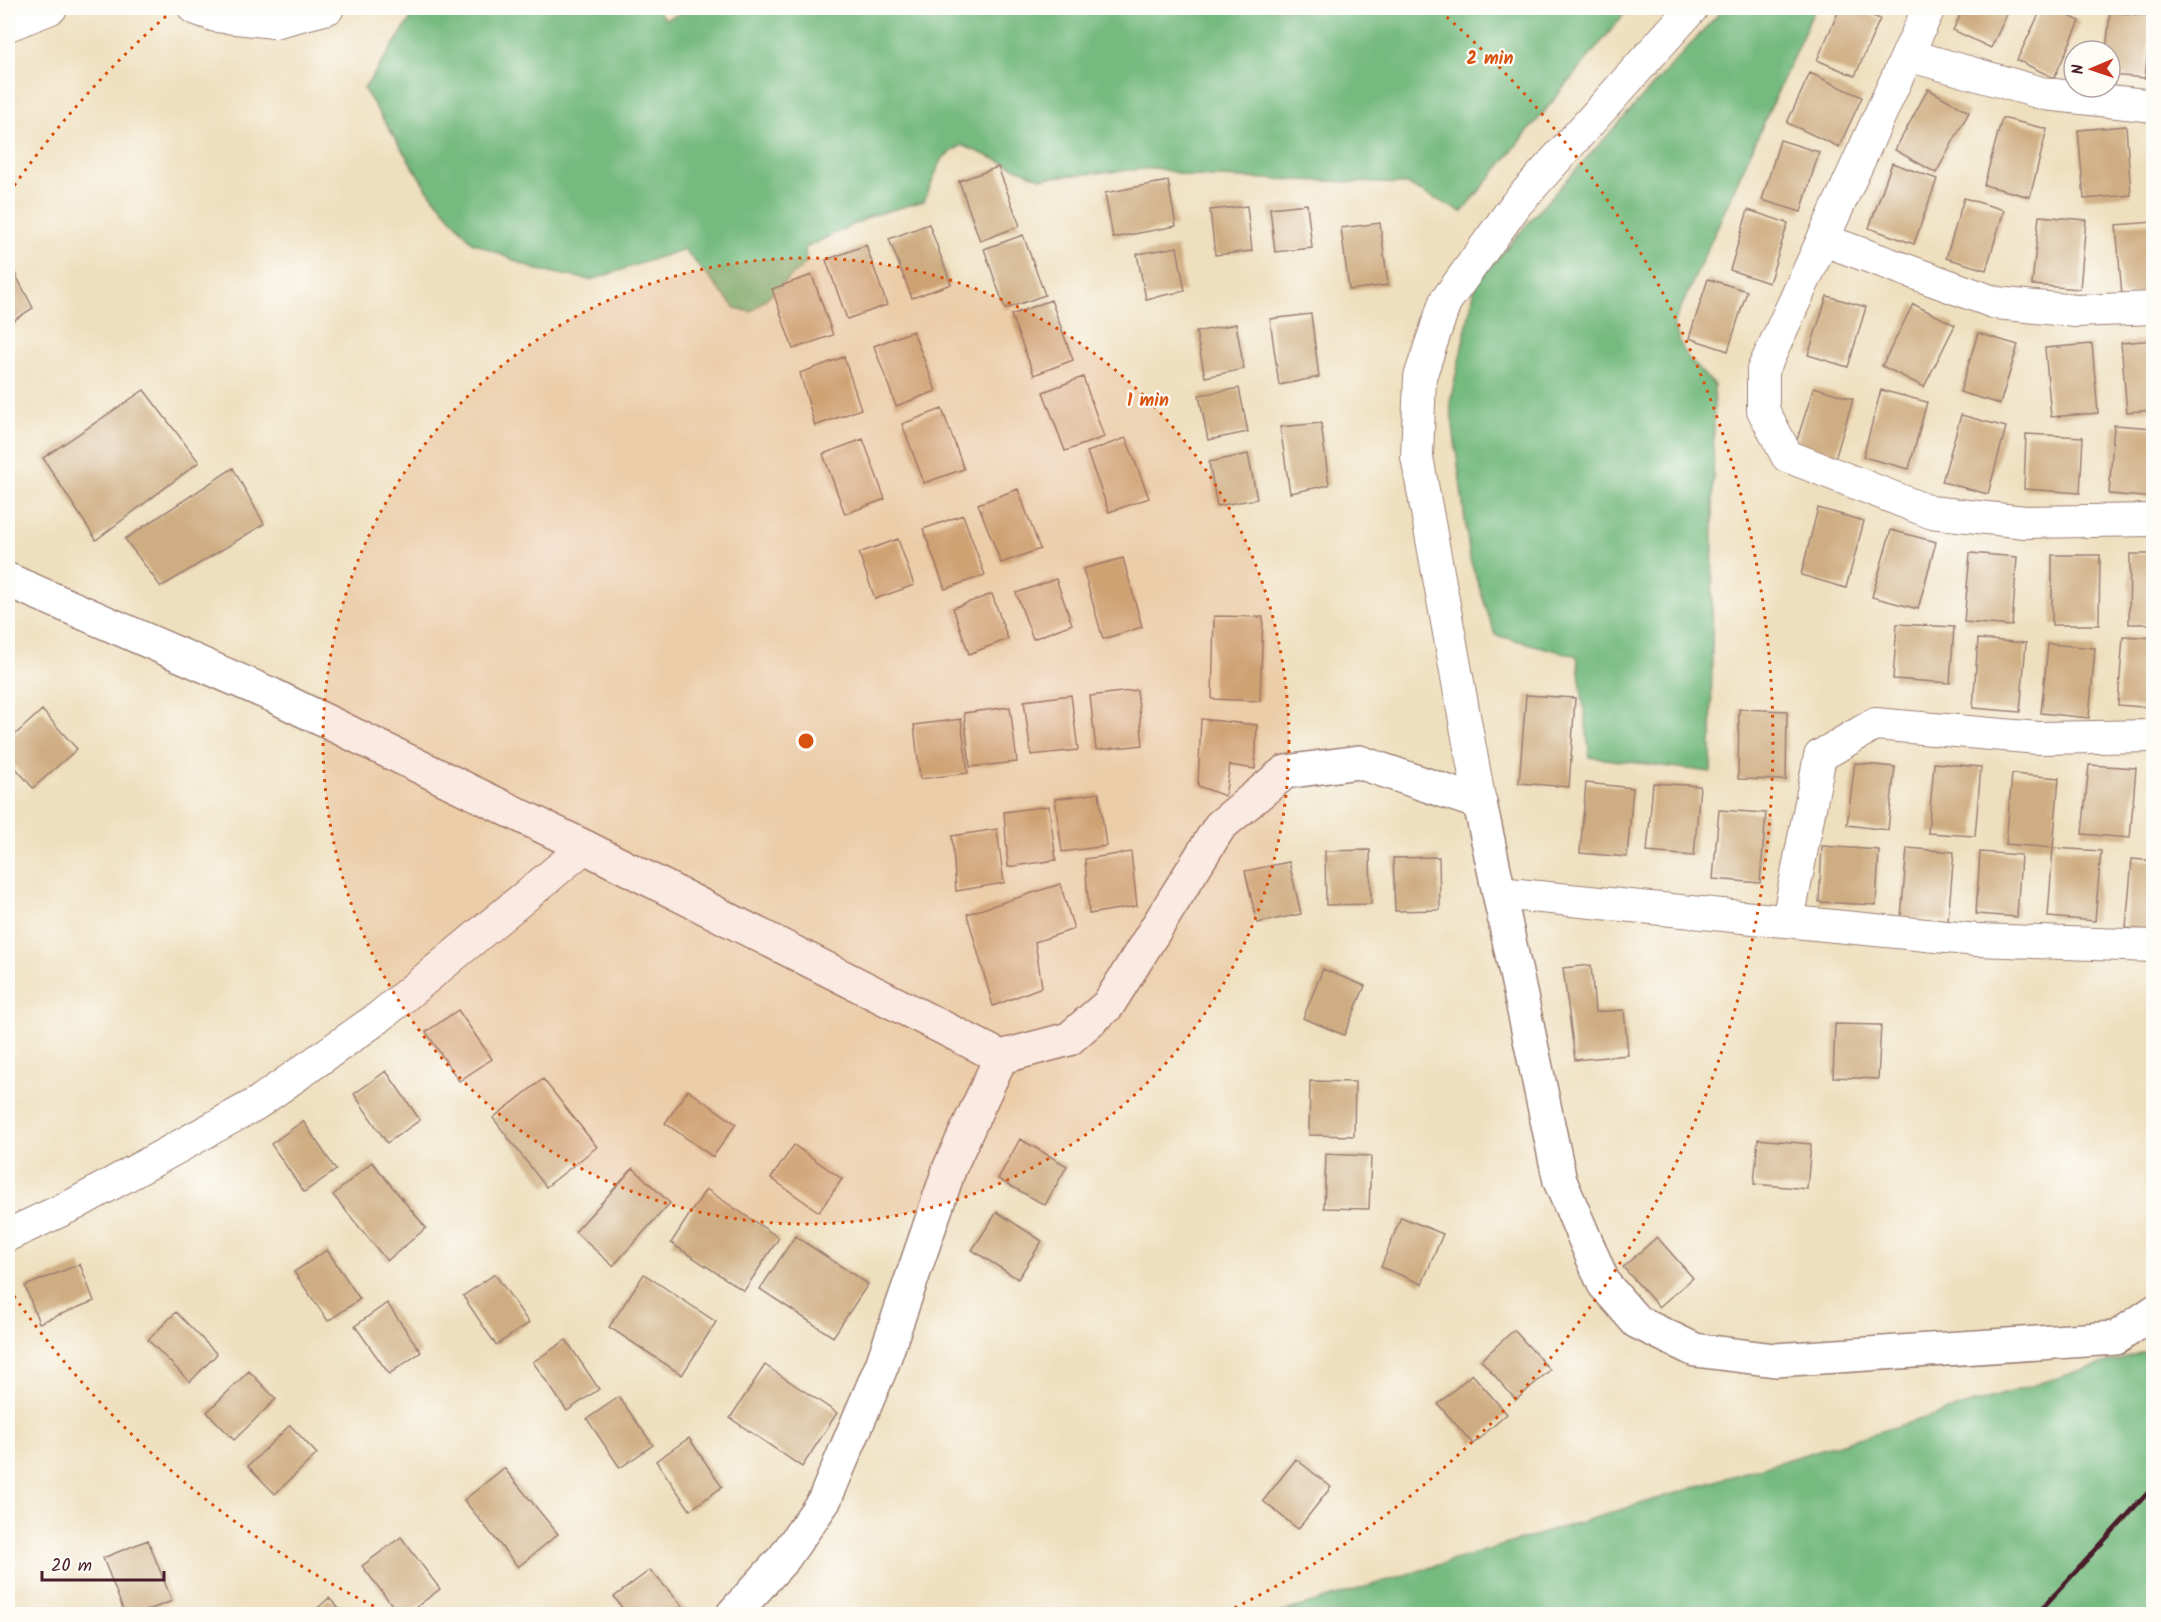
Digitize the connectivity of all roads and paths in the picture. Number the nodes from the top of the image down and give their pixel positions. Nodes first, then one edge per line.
1 (51, 8) edge
2 (195, 8) edge
3 (328, 8) edge
4 (1692, 8) edge
5 (1929, 8) edge
6 (8, 25) edge
7 (1908, 55) junction
8 (2154, 106) edge
9 (1824, 240) junction
10 (2154, 308) edge
11 (2154, 520) edge
12 (8, 580) edge
13 (2154, 736) edge
14 (1480, 803) junction
15 (585, 847) junction
16 (1499, 893) junction
17 (1788, 920) junction
18 (2154, 946) edge
19 (1001, 1057) junction
20 (8, 1235) edge
21 (2154, 1312) edge
22 (733, 1614) edge

1 - 6 street
2 - 3 street
4 - 14 street
5 - 7 street
7 - 8 street
7 - 9 street
9 - 10 street
9 - 11 street
12 - 15 street
13 - 17 street
14 - 16 street
14 - 19 street
15 - 19 street
15 - 20 street
16 - 17 street
16 - 21 street
17 - 18 street
19 - 22 street

